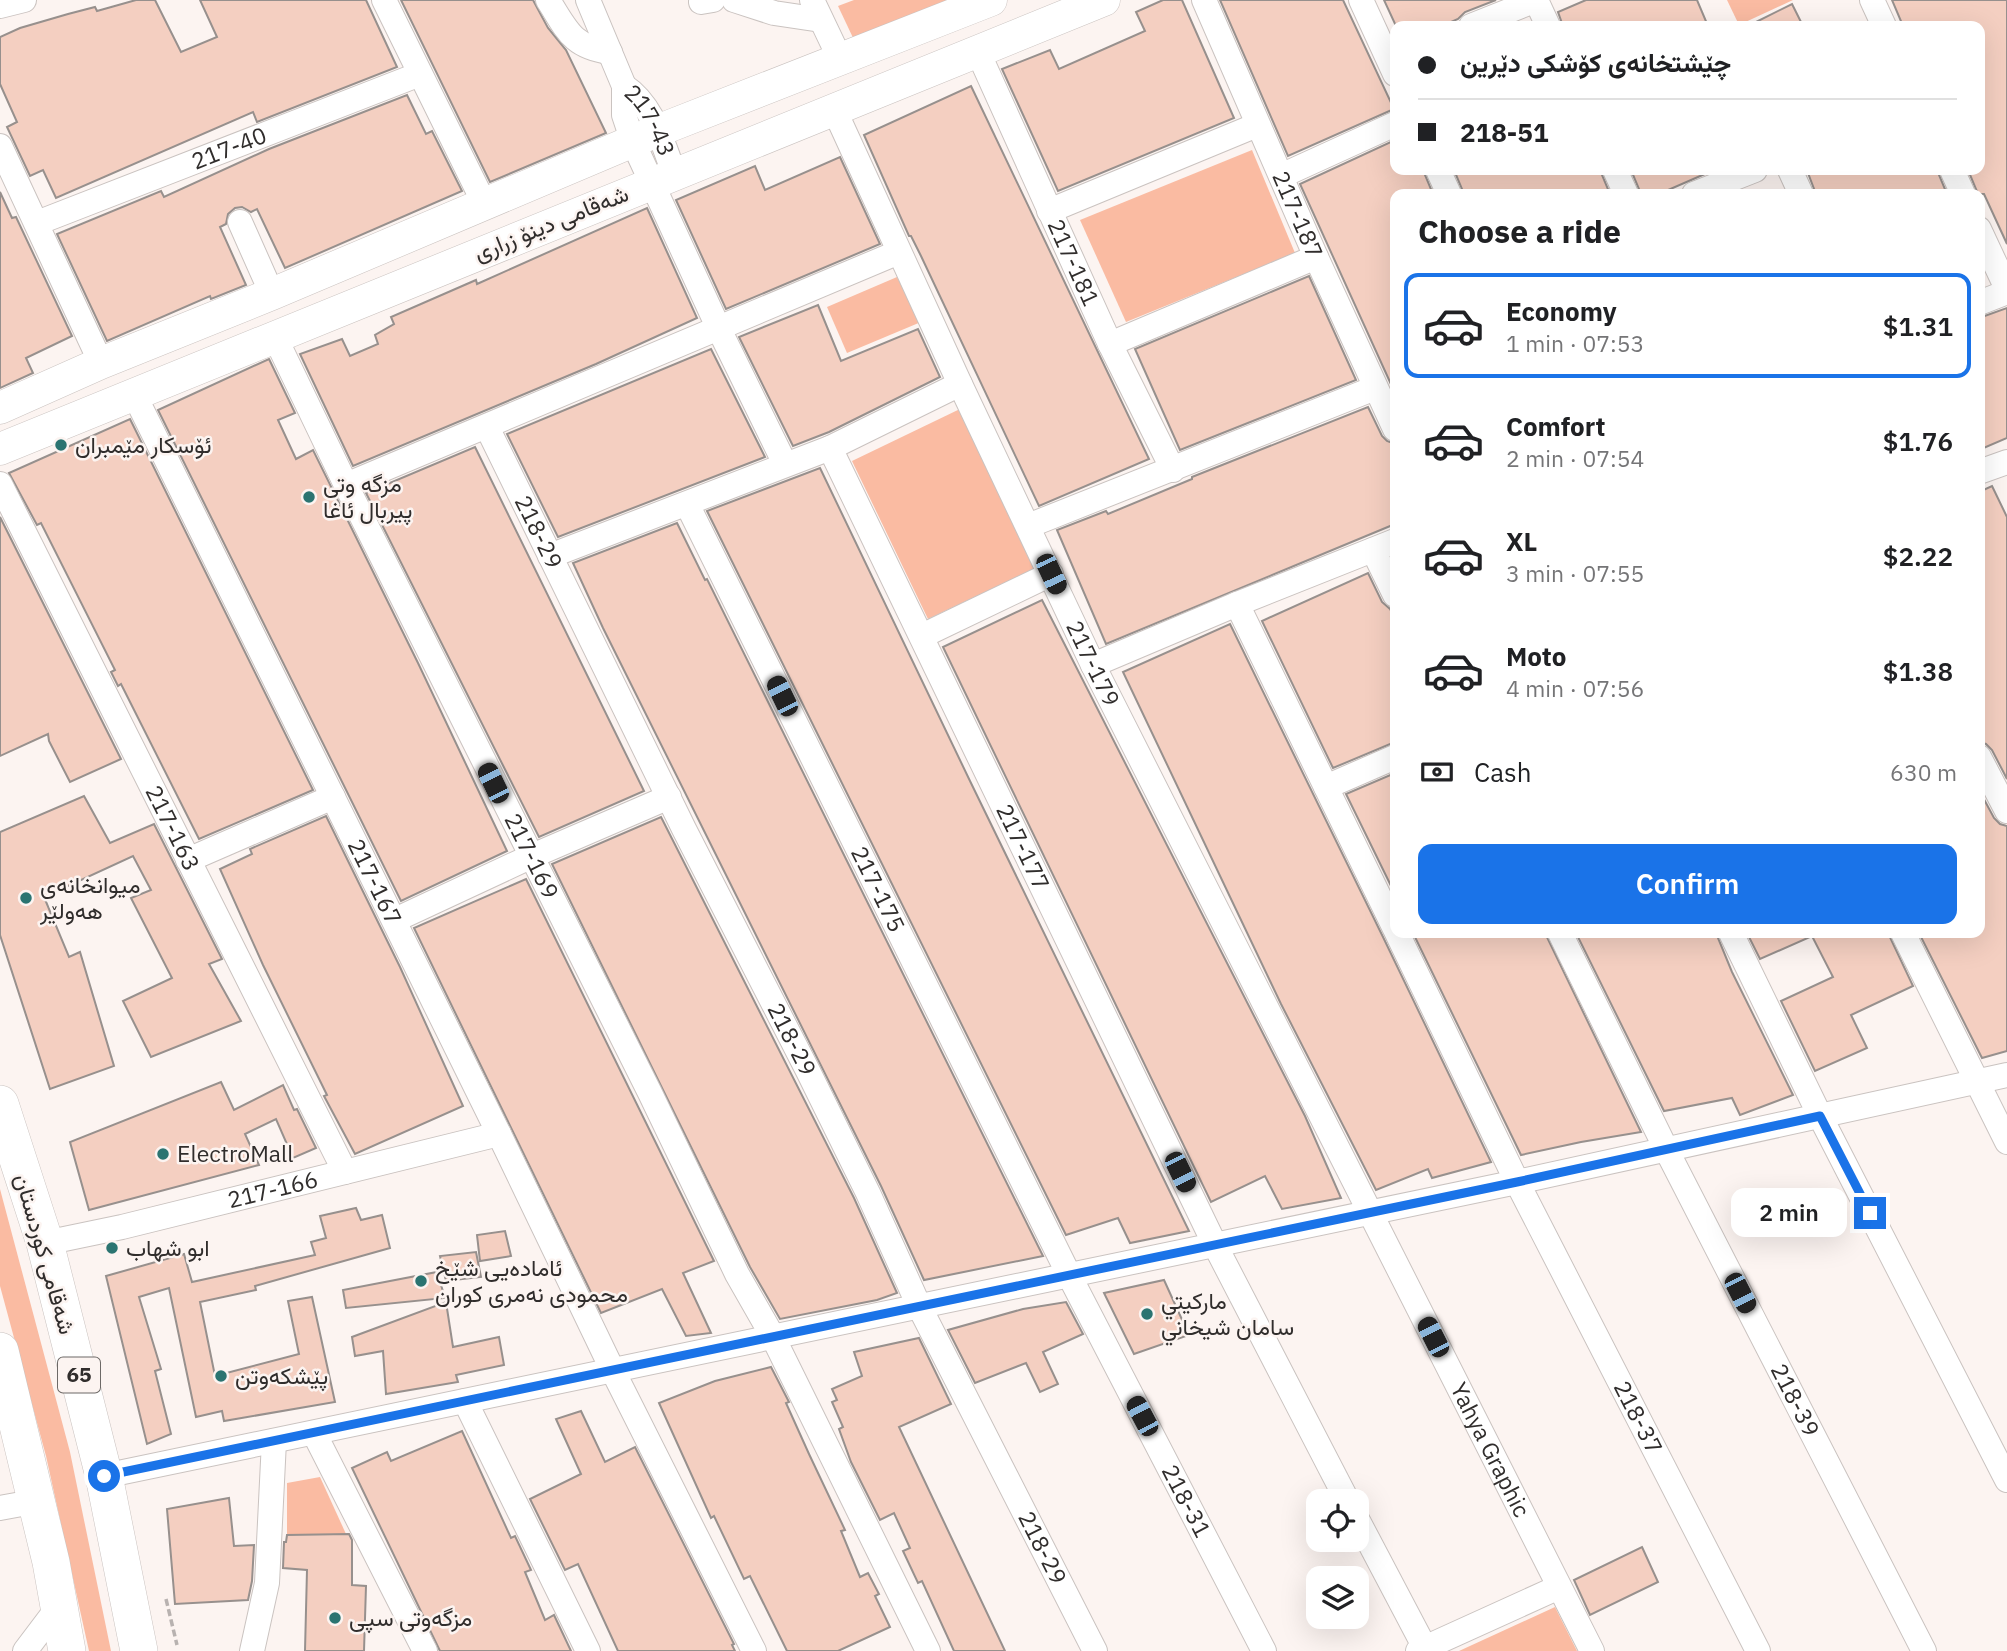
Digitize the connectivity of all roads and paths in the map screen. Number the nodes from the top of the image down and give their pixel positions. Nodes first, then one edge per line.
1 (22, 0) edge
2 (384, 0) edge
3 (548, 0) edge
4 (588, 0) edge
5 (734, 0) edge
6 (991, 0) edge
7 (1104, 0) edge
8 (1204, 0) edge
9 (1361, 0) edge
10 (1536, 0) edge
11 (1872, 0) edge
12 (0, 6) edge
13 (816, 10) edge
14 (1484, 21) edge
15 (1546, 21) edge
16 (1882, 21) edge
17 (978, 51) junction
18 (610, 52) junction
19 (1390, 58) edge
20 (841, 61) junction
21 (420, 74) junction
22 (834, 108) junction
23 (1257, 125) junction
24 (1390, 126) edge
25 (645, 137) junction
26 (0, 146) edge
27 (1742, 175) edge
28 (663, 177) junction
29 (1281, 177) junction
30 (1707, 189) edge
31 (485, 205) junction
32 (1049, 211) junction
33 (240, 222) dead end
34 (37, 223) junction
35 (1985, 242) edge
36 (899, 252) junction
37 (1316, 257) junction
38 (2007, 291) edge
39 (272, 294) junction
40 (1985, 300) edge
41 (718, 327) junction
42 (275, 337) junction
43 (1111, 344) junction
44 (101, 363) junction
45 (960, 384) junction
46 (1375, 388) junction
47 (134, 394) junction
48 (0, 408) edge
49 (1390, 419) edge
50 (487, 427) junction
51 (830, 448) junction
52 (0, 449) edge
53 (2006, 463) edge
54 (785, 464) junction
55 (1173, 470) junction
56 (1985, 470) edge
57 (0, 485) edge
58 (346, 485) junction
59 (687, 504) junction
60 (1028, 526) junction
61 (1384, 545) edge
62 (550, 556) junction
63 (1390, 572) edge
64 (1051, 574) junction
65 (1237, 604) junction
66 (922, 636) junction
67 (1093, 665) junction
68 (1390, 759) edge
69 (1985, 769) edge
70 (1326, 787) junction
71 (333, 797) junction
72 (669, 797) junction
73 (2007, 811) edge
74 (530, 857) junction
75 (188, 860) junction
76 (1390, 919) edge
77 (395, 920) junction
78 (1399, 938) edge
79 (1562, 938) edge
80 (1733, 938) edge
81 (1906, 938) edge
82 (2007, 1075) edge
83 (1978, 1082) junction
84 (0, 1104) edge
85 (1820, 1116) junction
86 (499, 1134) junction
87 (2007, 1142) edge
88 (1666, 1149) junction
89 (345, 1172) junction
90 (1517, 1182) junction
91 (1369, 1212) junction
92 (45, 1243) junction
93 (1215, 1245) junction
94 (1069, 1275) junction
95 (919, 1306) junction
96 (773, 1337) junction
97 (0, 1350) edge
98 (613, 1371) junction
99 (465, 1401) junction
100 (314, 1433) junction
101 (274, 1441) junction
102 (104, 1476) junction
103 (2007, 1479) edge
104 (1341, 1489) edge
105 (38, 1500) junction
106 (0, 1508) edge
107 (1369, 1543) edge
108 (1559, 1587) junction
109 (166, 1599) dead end
110 (59, 1606) junction
111 (177, 1645) dead end
112 (1421, 1649) edge
113 (26, 1651) edge
114 (66, 1651) edge
115 (139, 1651) edge
116 (252, 1651) edge
117 (425, 1651) edge
118 (588, 1651) edge
119 (754, 1651) edge
120 (928, 1651) edge
121 (1095, 1651) edge
122 (1264, 1651) edge
123 (1591, 1651) edge
124 (1758, 1651) edge
125 (1924, 1651) edge

1 - 12 street
2 - 21 street
3 - 18 street
4 - 18 street
5 - 13 street
6 - 20 main road, شەقامی دینۆ زراری
7 - 17 main road, شەقامی دینۆ زراری
8 - 23 street, 217-187
9 - 19 street
10 - 14 street
10 - 15 street
11 - 16 street
13 - 20 street
17 - 22 main road, شەقامی دینۆ زراری
17 - 32 street, 217-181
18 - 25 street, 217-43
20 - 25 main road, شەقامی دینۆ زراری
21 - 31 street
21 - 34 street, 217-40
22 - 28 main road, شەقامی دینۆ زراری
22 - 36 street, 217-179
23 - 29 street, 217-187
23 - 32 street
24 - 29 street
25 - 28 street, 217-43
25 - 31 main road, شەقامی دینۆ زراری
26 - 34 street
27 - 30 street
28 - 41 street, 217-43
28 - 42 main road, شەقامی دینۆ زراری
29 - 37 street, 217-187
31 - 39 main road, شەقامی دینۆ زراری
32 - 43 street, 217-181
33 - 39 street
34 - 44 street
35 - 38 street
36 - 41 street
36 - 45 street, 217-179
37 - 43 street
37 - 46 street, 217-187
38 - 40 street
39 - 44 main road, شەقامی دینۆ زراری
41 - 50 street
41 - 54 street, 217-43
42 - 47 main road, شەقامی دینۆ زراری
42 - 58 street, 217-169
43 - 55 street, 217-181
44 - 48 main road, شەقامی دینۆ زراری
45 - 51 street
45 - 60 street, 217-179
46 - 49 street, 217-187
46 - 55 street
47 - 52 main road, شەقامی دینۆ زراری
47 - 71 street, 217-167
50 - 58 street
50 - 62 street, 218-29
51 - 54 street
51 - 66 street, 217-177
53 - 56 street
54 - 59 street
55 - 60 street
57 - 75 street, 217-163
58 - 74 street, 217-169
59 - 62 street
59 - 94 street, 217-175
60 - 64 street, 217-179
61 - 63 street
61 - 65 street
62 - 72 street, 218-29
64 - 66 street
64 - 67 street, 217-179
65 - 67 street
65 - 70 street, 218-37
66 - 93 street, 217-177
67 - 91 street, 217-179
68 - 70 street
69 - 73 street
70 - 76 street, 218-37
71 - 75 street
71 - 77 street, 217-167
72 - 74 street
72 - 95 street, 218-29
74 - 77 street
74 - 96 street, 217-169
75 - 89 street, 217-163
77 - 86 street, 217-167
78 - 90 street, 218-37
79 - 88 street, 218-39
80 - 85 street
81 - 83 street
82 - 83 street
83 - 85 street
83 - 87 street
84 - 92 highway, شەقامی کوردستان / 65
85 - 88 street
85 - 103 street
86 - 89 street, 217-166
86 - 98 street, 217-167
88 - 90 street
88 - 125 street, 218-39
89 - 92 street, 217-166
90 - 91 street
90 - 124 street, 218-37
91 - 93 street
91 - 108 street, Yahya Graphic
92 - 102 highway, شەقامی کوردستان / 65
93 - 94 street
93 - 104 street, 217-177
94 - 95 street
94 - 122 street, 218-31
95 - 96 street
95 - 121 street, 218-29
96 - 98 street
96 - 120 street, 217-169
97 - 105 highway
98 - 99 street
98 - 119 street, 217-167
99 - 100 street
99 - 118 street
100 - 101 street
100 - 117 street
101 - 102 street
101 - 116 street
102 - 115 highway, شەقامی کوردستان / 65
105 - 106 street
105 - 110 highway
107 - 112 street
108 - 112 street
108 - 123 street, Yahya Graphic
109 - 111 path
110 - 113 street
110 - 114 highway

